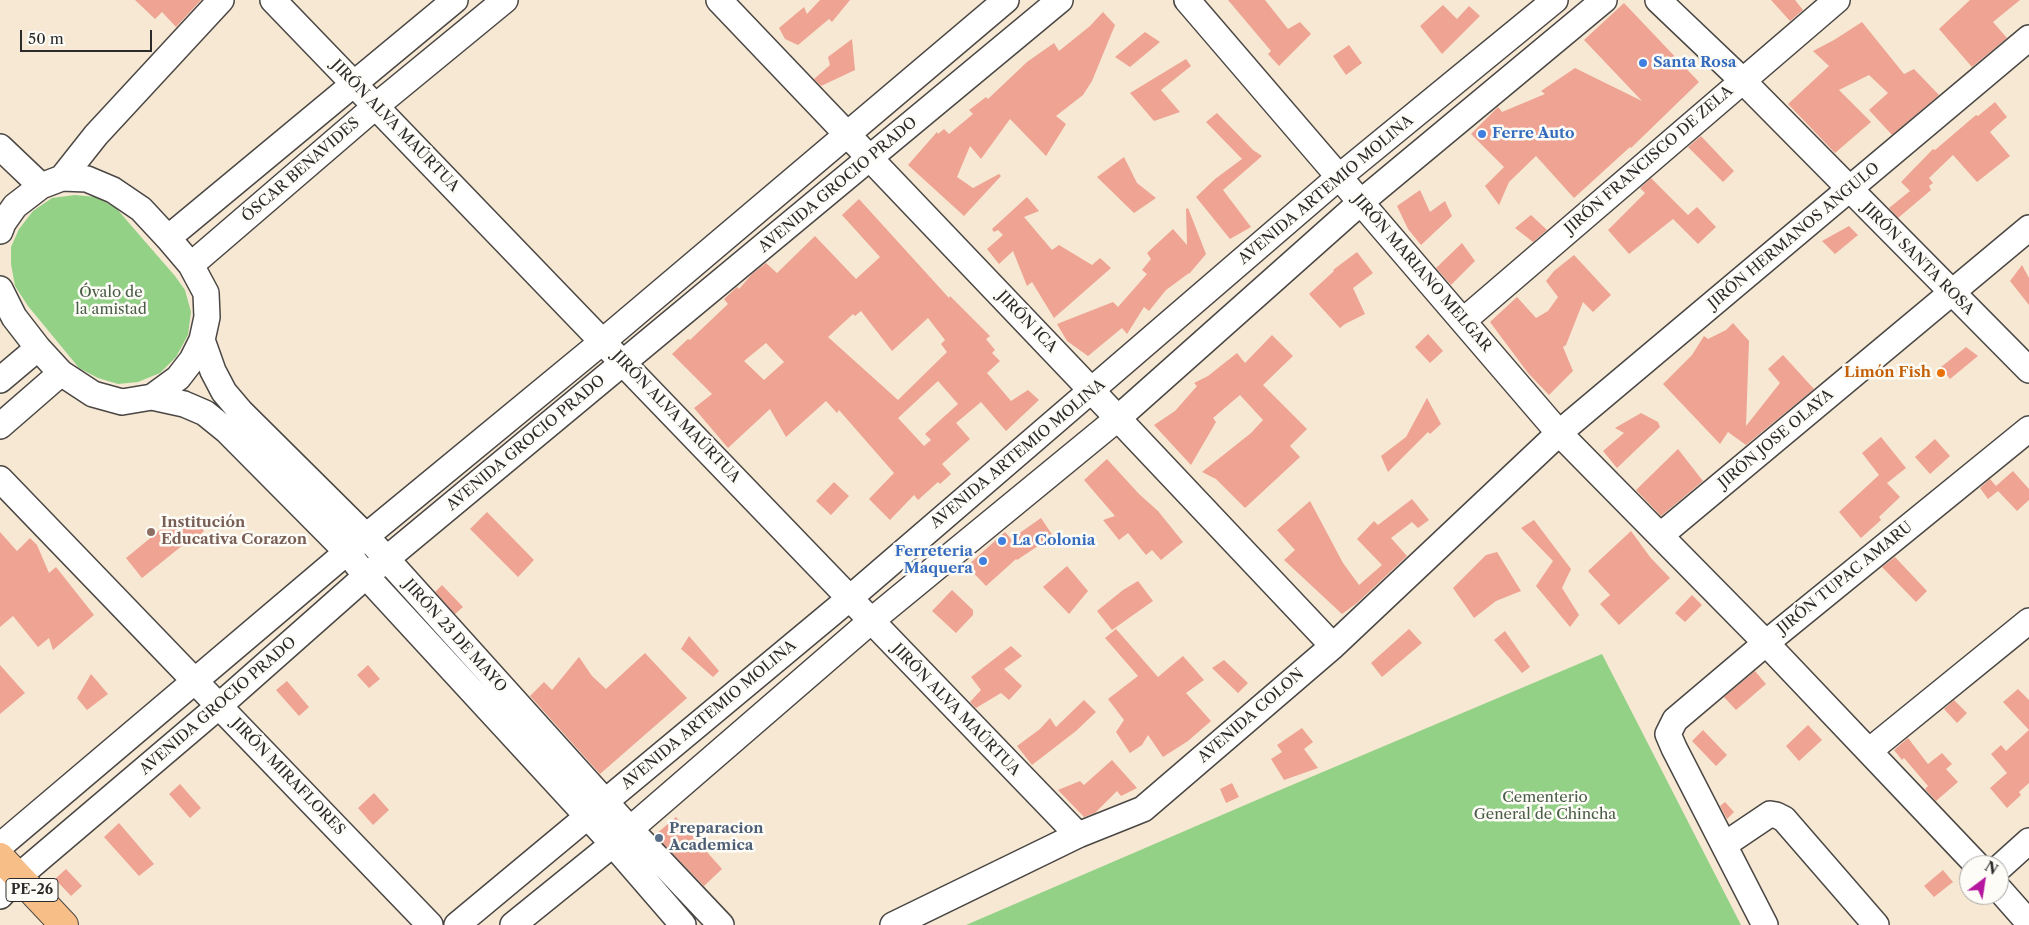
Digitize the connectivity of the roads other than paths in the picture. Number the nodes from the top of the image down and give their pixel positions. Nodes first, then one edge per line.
1 (221, 0) edge
2 (273, 0) edge
3 (454, 0) edge
4 (505, 0) edge
5 (719, 0) edge
6 (1006, 0) edge
7 (1060, 0) edge
8 (1187, 0) edge
9 (1555, 0) edge
10 (1604, 0) edge
11 (1658, 0) edge
12 (1837, 0) edge
13 (2029, 38) edge
14 (1742, 80) junction
15 (353, 83) junction
16 (376, 106) junction
17 (846, 134) junction
18 (0, 147) edge
19 (871, 159) junction
20 (1339, 177) junction
21 (52, 182) junction
22 (1849, 190) junction
23 (7, 198) edge
24 (1360, 202) junction
25 (2029, 228) edge
26 (0, 231) edge
27 (168, 238) junction
28 (191, 265) junction
29 (0, 290) edge
30 (1953, 292) junction
31 (1463, 322) junction
32 (202, 340) junction
33 (602, 342) junction
34 (38, 348) junction
35 (623, 362) junction
36 (2029, 370) edge
37 (61, 373) junction
38 (0, 380) edge
39 (1092, 391) junction
40 (152, 397) junction
41 (1117, 418) junction
42 (0, 426) edge
43 (2029, 428) edge
44 (1558, 433) junction
45 (0, 479) edge
46 (1661, 534) junction
47 (366, 536) junction
48 (347, 552) junction
49 (386, 560) junction
50 (366, 576) junction
51 (850, 598) junction
52 (2029, 621) edge
53 (871, 622) junction
54 (1766, 643) junction
55 (1333, 646) junction
56 (195, 681) junction
57 (219, 706) junction
58 (1869, 751) junction
59 (596, 808) junction
60 (1078, 835) junction
61 (622, 836) junction
62 (2029, 841) edge
63 (1724, 845) junction
64 (0, 846) edge
65 (1968, 855) edge
66 (0, 857) edge
67 (2009, 859) edge
68 (19, 876) junction
69 (0, 896) edge
70 (2009, 900) edge
71 (2029, 923) edge
72 (64, 925) edge
73 (430, 925) edge
74 (457, 925) edge
75 (512, 925) edge
76 (683, 925) edge
77 (721, 925) edge
78 (892, 925) edge
79 (1765, 925) edge
80 (1876, 925) edge

1 - 21 street
2 - 15 street, JIRÓN ALVA MAÚRTUA
3 - 15 street
4 - 16 street, ÓSCAR BENAVIDES
5 - 17 street, JIRÓN ICA
6 - 17 street, AVENIDA GROCIO PRADO
7 - 19 street, AVENIDA GROCIO PRADO
8 - 20 street, JIRÓN MARIANO MELGAR
9 - 20 street, AVENIDA ARTEMIO MOLINA
10 - 24 street, AVENIDA ARTEMIO MOLINA
11 - 14 street, JIRÓN SANTA ROSA
12 - 14 street, JIRÓN FRANCISCO DE ZELA
13 - 22 street, JIRÓN HERMANOS ANGULO
14 - 22 street, JIRÓN SANTA ROSA
14 - 31 street, JIRÓN FRANCISCO DE ZELA
15 - 16 street, JIRÓN ALVA MAÚRTUA
15 - 27 street
16 - 28 street, ÓSCAR BENAVIDES
16 - 33 street, JIRÓN ALVA MAÚRTUA
17 - 19 street, JIRÓN ICA
17 - 33 street, AVENIDA GROCIO PRADO
18 - 21 street
19 - 35 street, AVENIDA GROCIO PRADO
19 - 39 street, JIRÓN ICA
20 - 24 street, JIRÓN MARIANO MELGAR
20 - 39 street, AVENIDA ARTEMIO MOLINA
21 - 23 street
21 - 27 street
22 - 30 street, JIRÓN SANTA ROSA
22 - 44 street, JIRÓN HERMANOS ANGULO
23 - 26 street
24 - 31 street, JIRÓN MARIANO MELGAR
24 - 41 street, AVENIDA ARTEMIO MOLINA
25 - 30 street, JIRÓN JOSE OLAYA
27 - 28 street
28 - 32 street
29 - 34 street
30 - 36 street, JIRÓN SANTA ROSA
30 - 46 street, JIRÓN JOSE OLAYA
31 - 44 street, JIRÓN MARIANO MELGAR
32 - 40 street
32 - 47 street, JIRÓN 23 DE MAYO
33 - 35 street, JIRÓN ALVA MAÚRTUA
33 - 47 street, AVENIDA GROCIO PRADO
34 - 37 street
34 - 38 street
35 - 49 street, AVENIDA GROCIO PRADO
35 - 51 street, JIRÓN ALVA MAÚRTUA
37 - 40 street
37 - 42 street
39 - 41 street, JIRÓN ICA
39 - 51 street, AVENIDA ARTEMIO MOLINA
40 - 48 street, JIRÓN 23 DE MAYO
41 - 53 street, AVENIDA ARTEMIO MOLINA
41 - 55 street, JIRÓN ICA
43 - 54 street, JIRÓN TUPAC AMARU
44 - 46 street, JIRÓN MARIANO MELGAR
44 - 55 street, AVENIDA COLON
45 - 56 street, JIRÓN MIRAFLORES
46 - 54 street, JIRÓN MARIANO MELGAR
47 - 48 street, AVENIDA GROCIO PRADO
47 - 49 street, JIRÓN 23 DE MAYO
48 - 50 street, JIRÓN 23 DE MAYO
48 - 56 street, AVENIDA GROCIO PRADO
49 - 50 street, AVENIDA GROCIO PRADO
49 - 59 street, JIRÓN 23 DE MAYO
50 - 57 street, AVENIDA GROCIO PRADO
50 - 59 street, JIRÓN 23 DE MAYO
51 - 53 street, JIRÓN ALVA MAÚRTUA
51 - 59 street, AVENIDA ARTEMIO MOLINA
52 - 58 street
53 - 60 street, JIRÓN ALVA MAÚRTUA
53 - 61 street, AVENIDA ARTEMIO MOLINA
54 - 58 street, JIRÓN MARIANO MELGAR
54 - 63 street, JIRÓN TUPAC AMARU
55 - 60 street, AVENIDA COLON
56 - 57 street, JIRÓN MIRAFLORES
56 - 64 street, AVENIDA GROCIO PRADO
57 - 68 street, AVENIDA GROCIO PRADO
57 - 73 street, JIRÓN MIRAFLORES
58 - 65 street, JIRÓN MARIANO MELGAR
59 - 61 street, JIRÓN 23 DE MAYO
59 - 74 street, AVENIDA ARTEMIO MOLINA
60 - 78 street, AVENIDA COLON
61 - 75 street, AVENIDA ARTEMIO MOLINA
61 - 76 street, JIRÓN 23 DE MAYO
61 - 77 street, JIRÓN 23 DE MAYO
62 - 67 street
63 - 79 street
63 - 80 street
66 - 68 highway, PE-26
68 - 69 street, AVENIDA GROCIO PRADO
68 - 72 highway, PE-26
70 - 71 street

